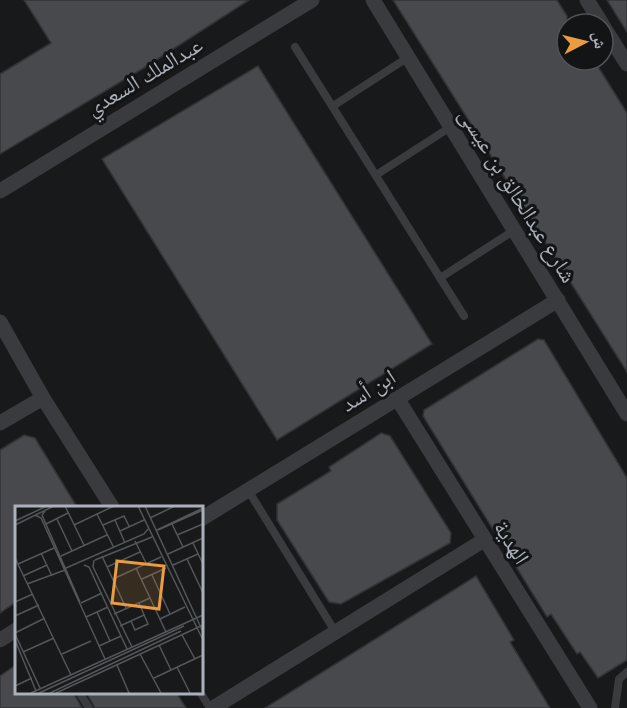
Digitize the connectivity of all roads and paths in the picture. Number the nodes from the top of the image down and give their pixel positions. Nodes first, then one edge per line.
1 (373, 0) edge
2 (305, 2) edge
3 (615, 44) edge
4 (295, 47) dead end
5 (407, 58) junction
6 (627, 64) edge
7 (333, 106) junction
8 (449, 128) junction
9 (376, 175) junction
10 (0, 191) edge
11 (513, 231) junction
12 (440, 278) junction
13 (558, 300) junction
14 (464, 316) dead end
15 (0, 322) edge
16 (43, 398) junction
17 (397, 398) junction
18 (627, 414) edge
19 (0, 423) edge
20 (248, 490) junction
21 (111, 506) edge
22 (202, 518) edge
23 (484, 540) junction
24 (15, 631) edge
25 (336, 633) junction
26 (0, 640) edge
27 (627, 672) edge
28 (80, 693) edge
29 (201, 693) edge
30 (89, 708) edge
31 (212, 708) edge
32 (590, 708) edge
33 (615, 708) edge

1 - 5 street, شارع عبدالخالق بن عيسى
2 - 10 street, عبدالملك السعدي
3 - 6 street
4 - 7 lane
5 - 7 lane
5 - 8 street, شارع عبدالخالق بن عيسى
7 - 9 lane
8 - 9 lane
8 - 11 street, شارع عبدالخالق بن عيسى
9 - 12 lane
11 - 12 lane
11 - 13 street, شارع عبدالخالق بن عيسى
12 - 14 lane
13 - 17 street, ابن أسد
13 - 18 street, شارع عبدالخالق بن عيسى
15 - 16 street
16 - 19 street
16 - 21 street
17 - 20 street, ابن أسد
17 - 23 street, الهدية
20 - 22 street, ابن أسد
20 - 25 lane
23 - 25 street
23 - 32 street, الهدية
24 - 26 street
25 - 31 street
27 - 33 lane
28 - 30 lane
29 - 31 lane

